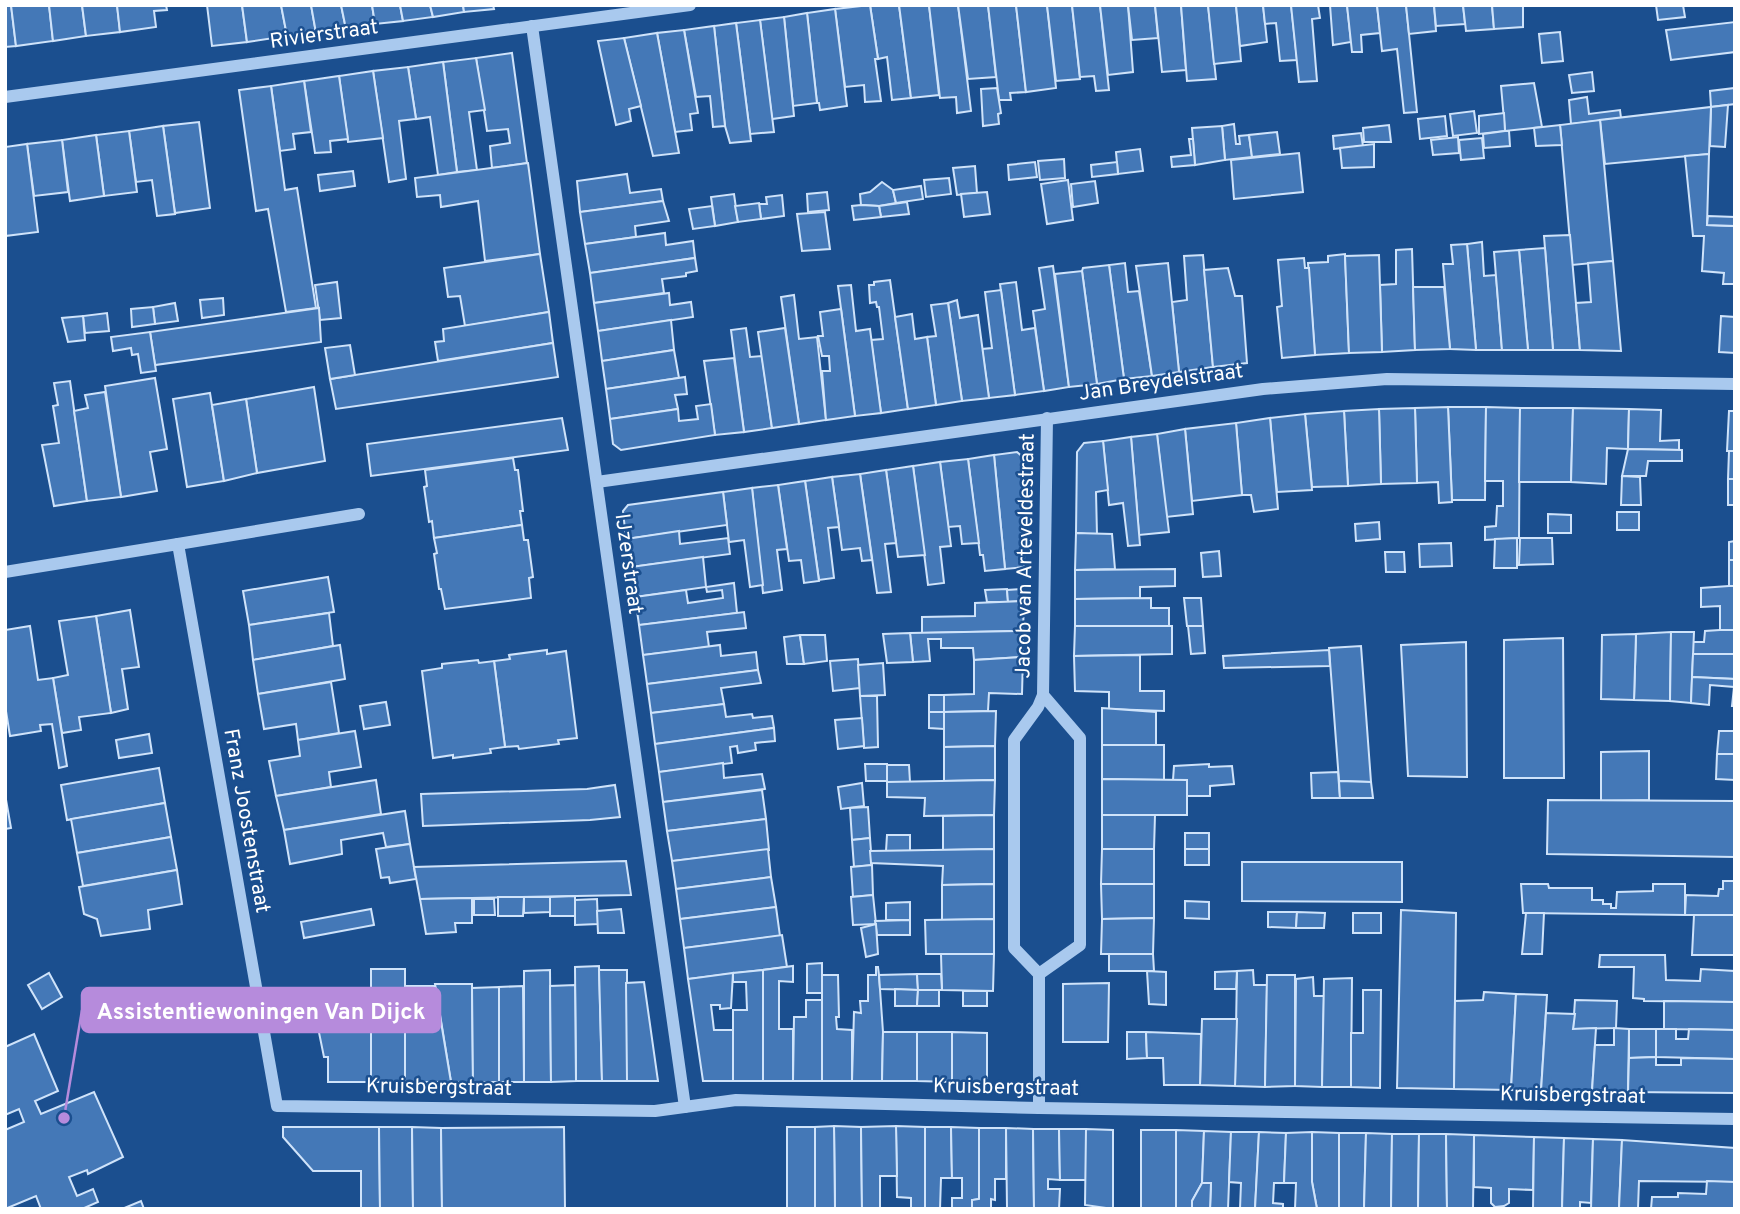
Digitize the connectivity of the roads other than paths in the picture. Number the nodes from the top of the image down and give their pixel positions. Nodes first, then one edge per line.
1 (690, 5) edge
2 (532, 26) junction
3 (5, 97) edge
4 (1735, 384) edge
5 (1047, 418) junction
6 (597, 482) junction
7 (359, 514) dead end
8 (178, 544) junction
9 (5, 572) edge
10 (1043, 695) junction
11 (1039, 974) junction
12 (277, 1106) joint
13 (685, 1107) junction
14 (1039, 1108) junction
15 (1735, 1119) edge

1 - 2 street, Rivierstraat
2 - 3 street, Rivierstraat
2 - 6 street, IJzerstraat
4 - 5 street, Jan Breydelstraat
5 - 6 street, Jan Breydelstraat
5 - 10 street, Jacob van Arteveldestraat
6 - 13 street, IJzerstraat
7 - 8 street
8 - 9 street
8 - 12 street, Franz Joostenstraat
10 - 11 street, Jacob van Arteveldestraat
10 - 11 street, Jacob van Arteveldestraat
11 - 14 street
12 - 13 street, Kruisbergstraat
13 - 14 street, Kruisbergstraat
14 - 15 street, Kruisbergstraat

